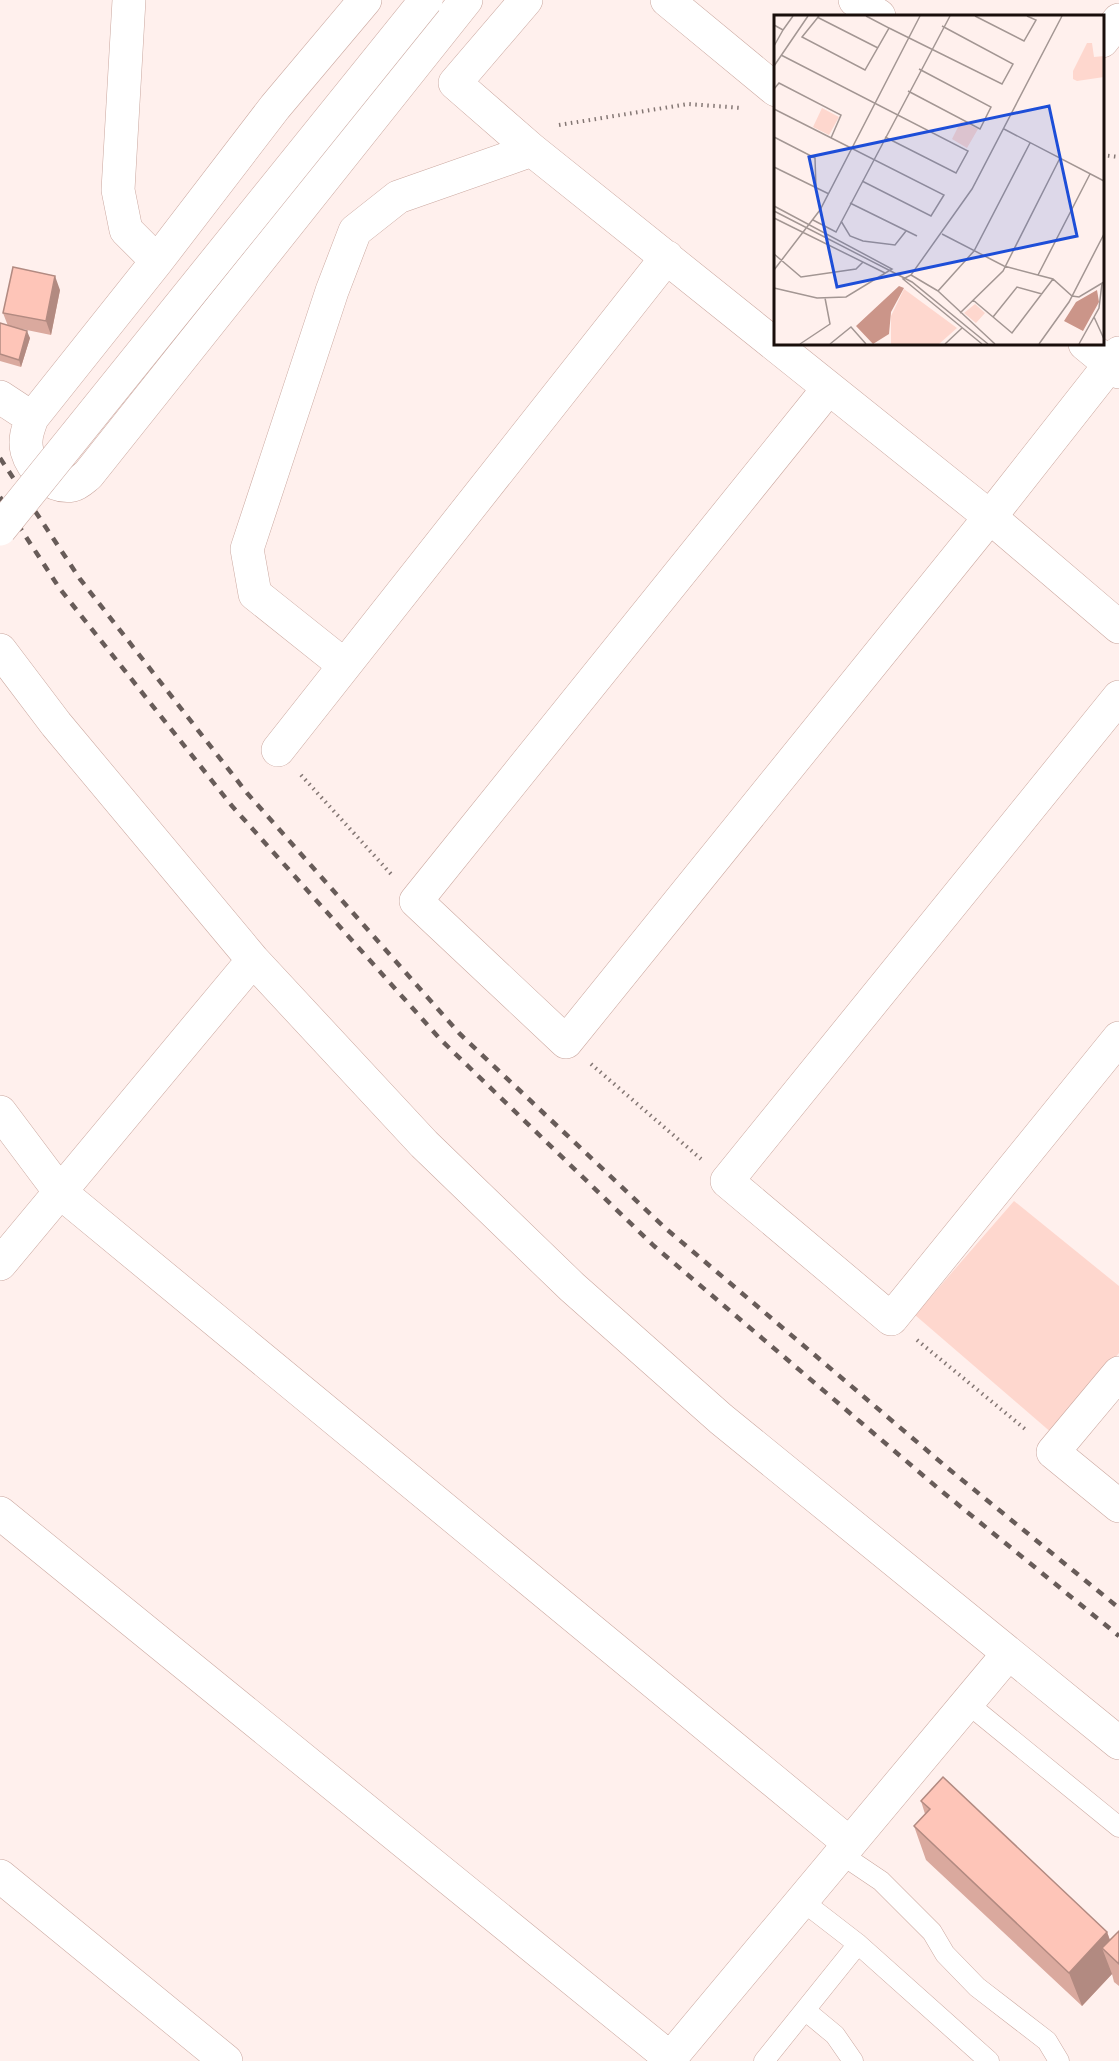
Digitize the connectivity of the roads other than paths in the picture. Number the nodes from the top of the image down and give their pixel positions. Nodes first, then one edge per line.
1 (129, 0) edge
2 (364, 0) edge
3 (426, 0) edge
4 (466, 0) edge
5 (526, 0) edge
6 (667, 0) edge
7 (853, 0) edge
8 (839, 15) edge
9 (877, 15) edge
10 (1119, 20) edge
11 (1104, 39) edge
12 (774, 88) edge
13 (532, 150) junction
14 (667, 257) junction
15 (157, 261) junction
16 (774, 345) edge
17 (774, 345) edge
18 (1087, 345) edge
19 (1116, 363) edge
20 (828, 389) junction
21 (0, 397) edge
22 (33, 418) junction
23 (990, 517) junction
24 (0, 529) edge
25 (1119, 627) edge
26 (0, 650) edge
27 (344, 665) junction
28 (1119, 697) edge
29 (278, 750) road end
30 (252, 960) junction
31 (1119, 1038) edge
32 (0, 1112) edge
33 (60, 1192) junction
34 (0, 1264) edge
35 (1119, 1373) edge
36 (1119, 1506) edge
37 (0, 1513) edge
38 (1008, 1654) junction
39 (967, 1703) junction
40 (1119, 1743) edge
41 (1119, 1827) edge
42 (845, 1848) junction
43 (0, 1876) edge
44 (801, 1900) junction
45 (858, 1944) junction
46 (806, 2012) junction
47 (669, 2060) edge
48 (226, 2061) edge
49 (765, 2061) edge
50 (853, 2061) edge
51 (989, 2061) edge
52 (1059, 2061) edge

1 - 15 street
2 - 15 street
3 - 24 street, bridge
4 - 22 street
5 - 13 street
6 - 12 street
7 - 8 street
7 - 9 street
10 - 11 street
13 - 14 street
13 - 27 street
14 - 16 street
14 - 27 street
15 - 22 street
17 - 20 street
18 - 19 street
19 - 23 street
20 - 23 street
20 - 23 street
21 - 22 street
23 - 25 street
26 - 30 street
27 - 29 street
28 - 31 street
30 - 33 street
30 - 38 street
32 - 33 street
33 - 34 street
33 - 42 street
35 - 36 street
37 - 47 street
38 - 39 street
38 - 40 street
39 - 41 lane
39 - 42 street
42 - 44 street
42 - 52 lane
43 - 48 street
44 - 45 lane
44 - 47 street
45 - 46 lane
45 - 51 lane
46 - 49 lane
46 - 50 lane

